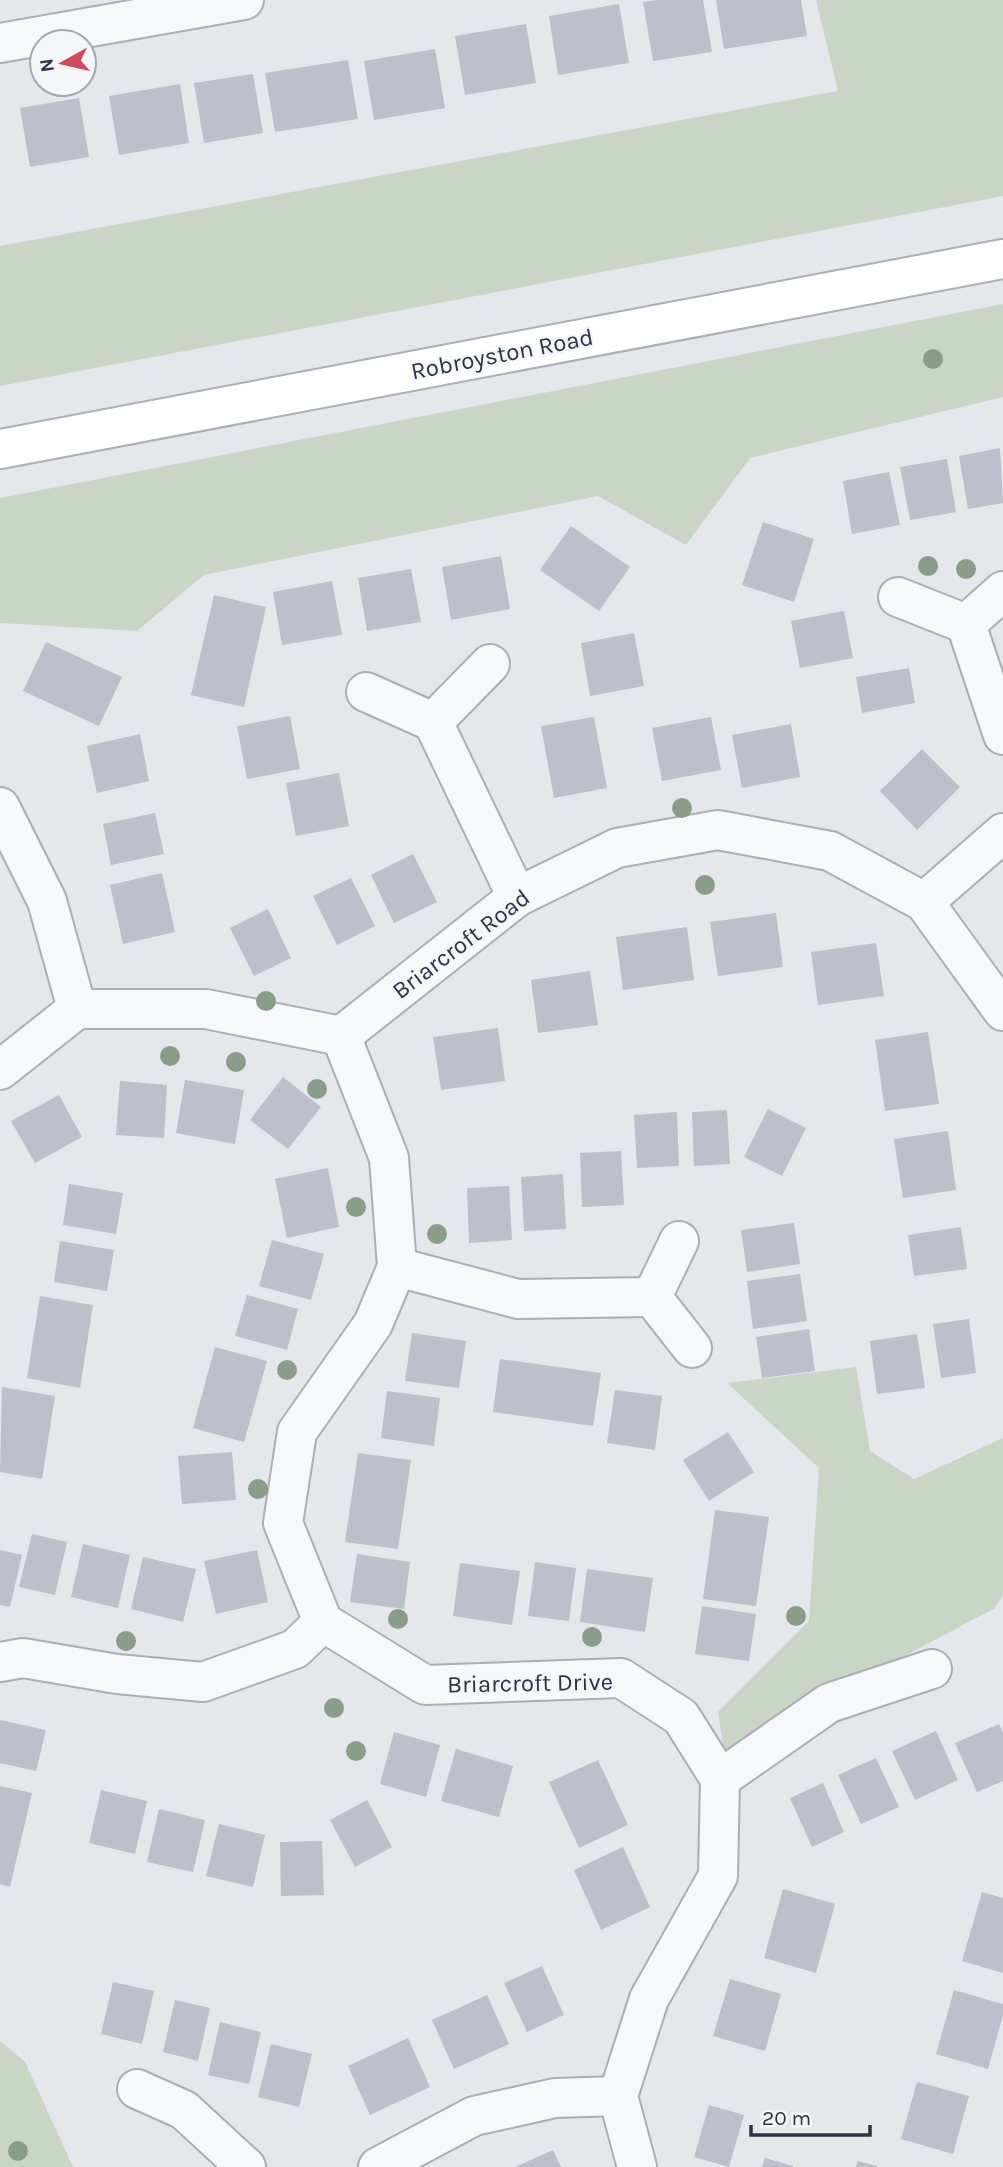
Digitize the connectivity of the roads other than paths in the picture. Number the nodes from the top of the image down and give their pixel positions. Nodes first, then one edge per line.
1 (244, 0) edge
2 (0, 43) edge
3 (1003, 259) edge
4 (0, 449) edge
5 (1003, 592) edge
6 (898, 597) dead end
7 (966, 624) junction
8 (490, 664) dead end
9 (366, 692) dead end
10 (433, 722) junction
11 (1003, 735) edge
12 (0, 807) edge
13 (1003, 833) edge
14 (517, 897) junction
15 (924, 902) junction
16 (77, 1009) junction
17 (1003, 1011) edge
18 (341, 1036) junction
19 (0, 1070) edge
20 (679, 1241) dead end
21 (397, 1267) junction
22 (652, 1297) junction
23 (691, 1348) dead end
24 (323, 1622) junction
25 (0, 1662) edge
26 (932, 1669) dead end
27 (720, 1779) junction
28 (137, 2090) dead end
29 (618, 2096) junction
30 (246, 2167) edge
31 (378, 2167) edge
32 (637, 2167) edge

1 - 2 street
3 - 4 main road, Robroyston Road
5 - 7 street
6 - 7 street
7 - 11 street
8 - 10 street
9 - 10 street
10 - 14 street
12 - 16 street
13 - 15 street
14 - 15 street, Briarcroft Road
14 - 18 street, Briarcroft Road
15 - 17 street, Briarcroft Road
16 - 18 street
16 - 19 street
18 - 21 street
20 - 22 street
21 - 22 street
21 - 24 street
22 - 23 street
24 - 25 street
24 - 27 street, Briarcroft Drive
26 - 27 street
27 - 29 street
28 - 30 street
29 - 31 street
29 - 32 street

